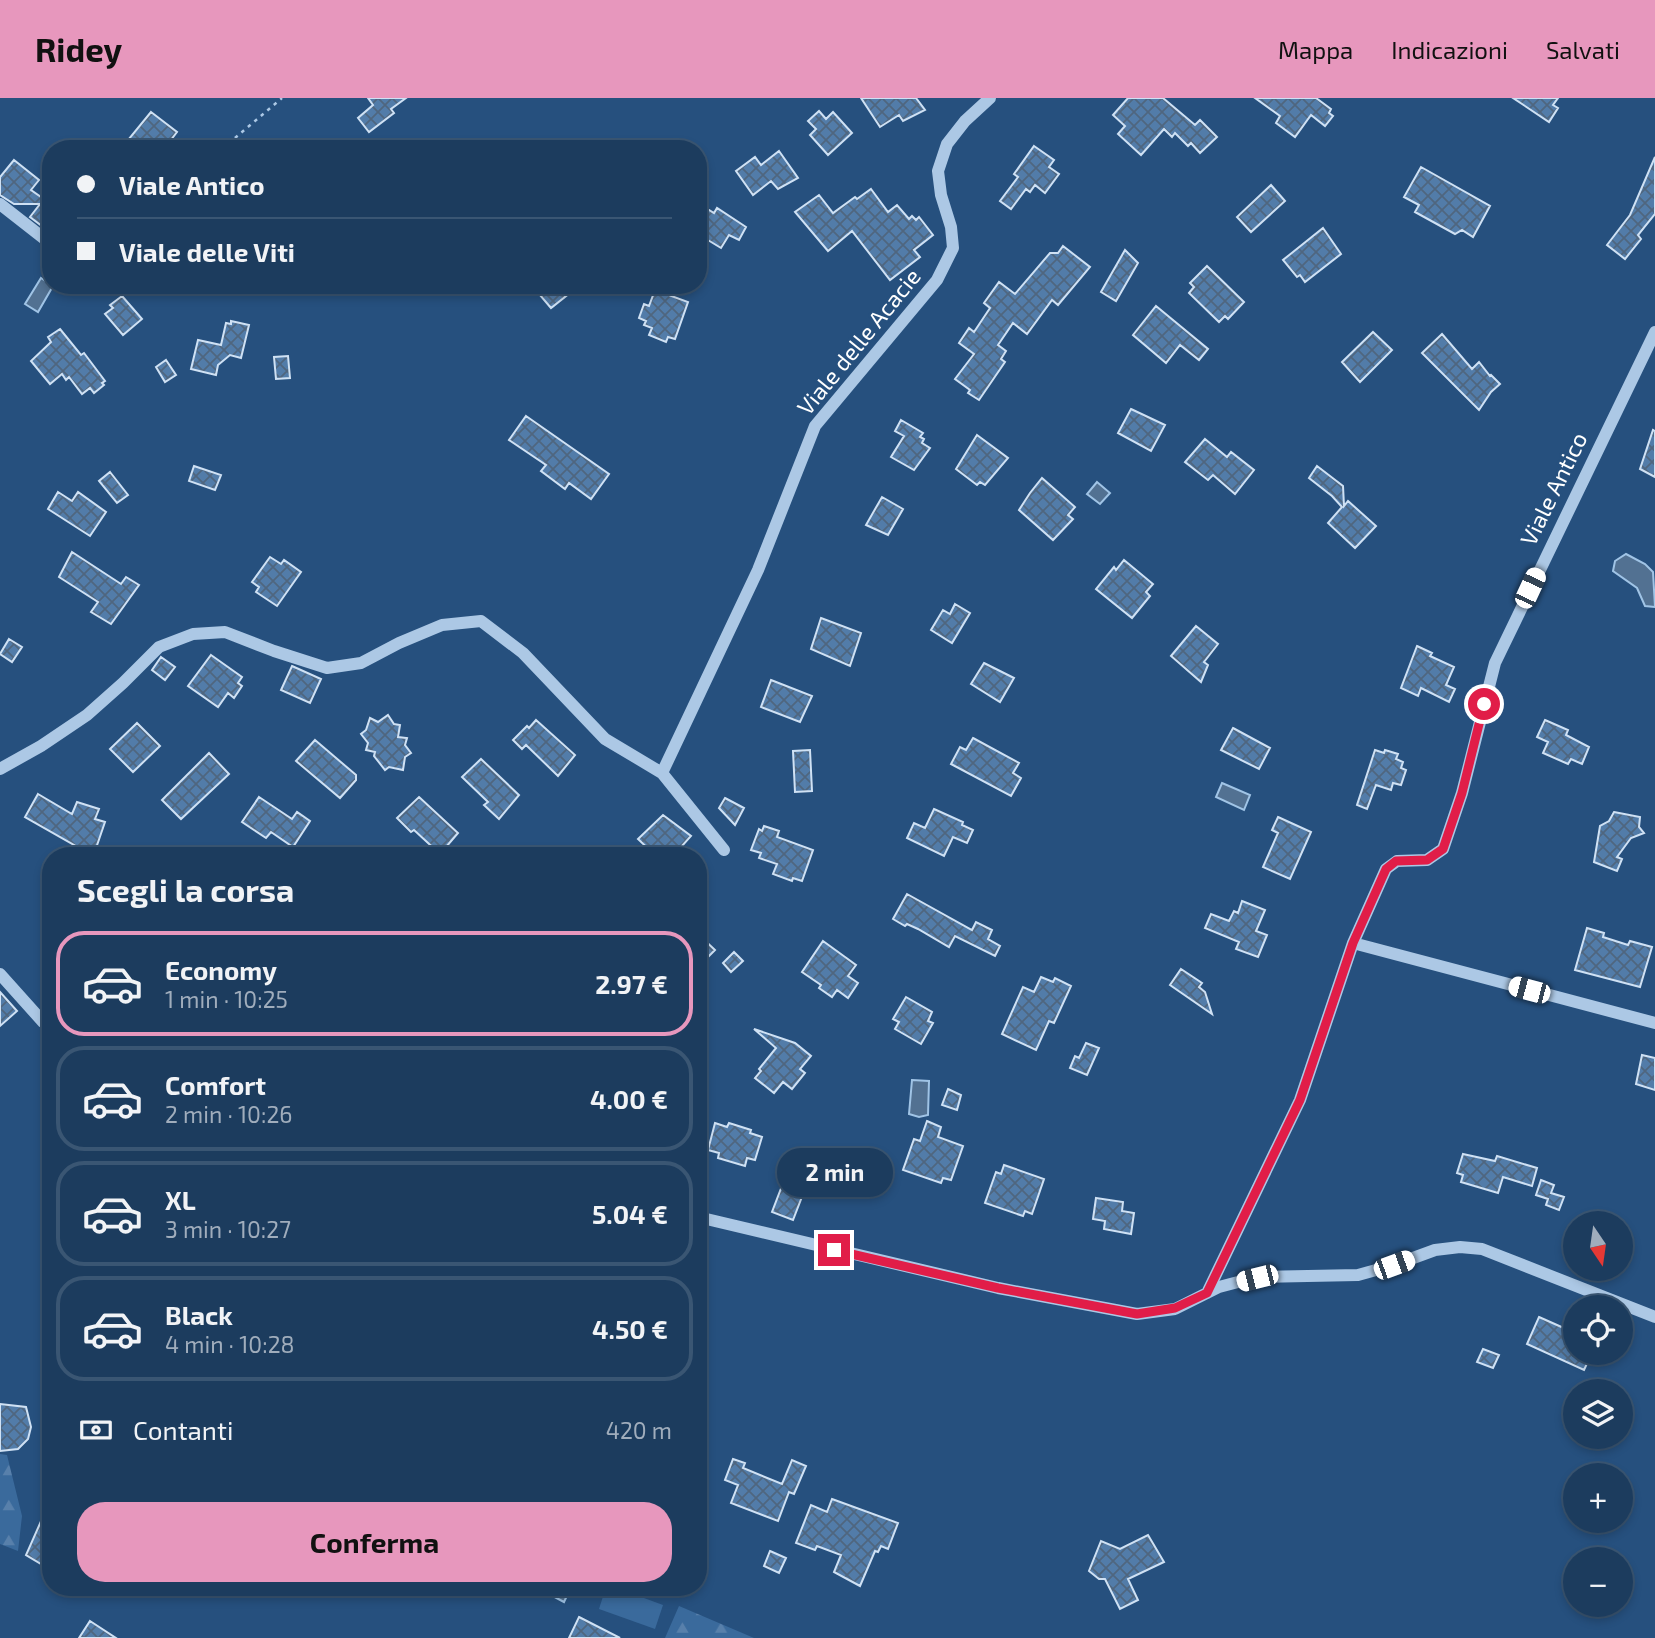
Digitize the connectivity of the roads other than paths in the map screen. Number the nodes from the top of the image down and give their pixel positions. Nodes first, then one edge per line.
1 (990, 98) edge
2 (0, 204) edge
3 (42, 237) edge
4 (1655, 332) edge
5 (0, 769) edge
6 (662, 772) junction
7 (724, 850) dead end
8 (1353, 943) junction
9 (0, 975) edge
10 (42, 1021) edge
11 (1655, 1023) edge
12 (707, 1219) edge
13 (1207, 1293) junction
14 (1655, 1317) edge

1 - 6 street, Viale delle Acacie
2 - 3 street
4 - 8 street, Viale Antico
5 - 6 street
6 - 7 street
8 - 11 street
8 - 13 street, Viale Antico
9 - 10 street
12 - 13 street
13 - 14 street

